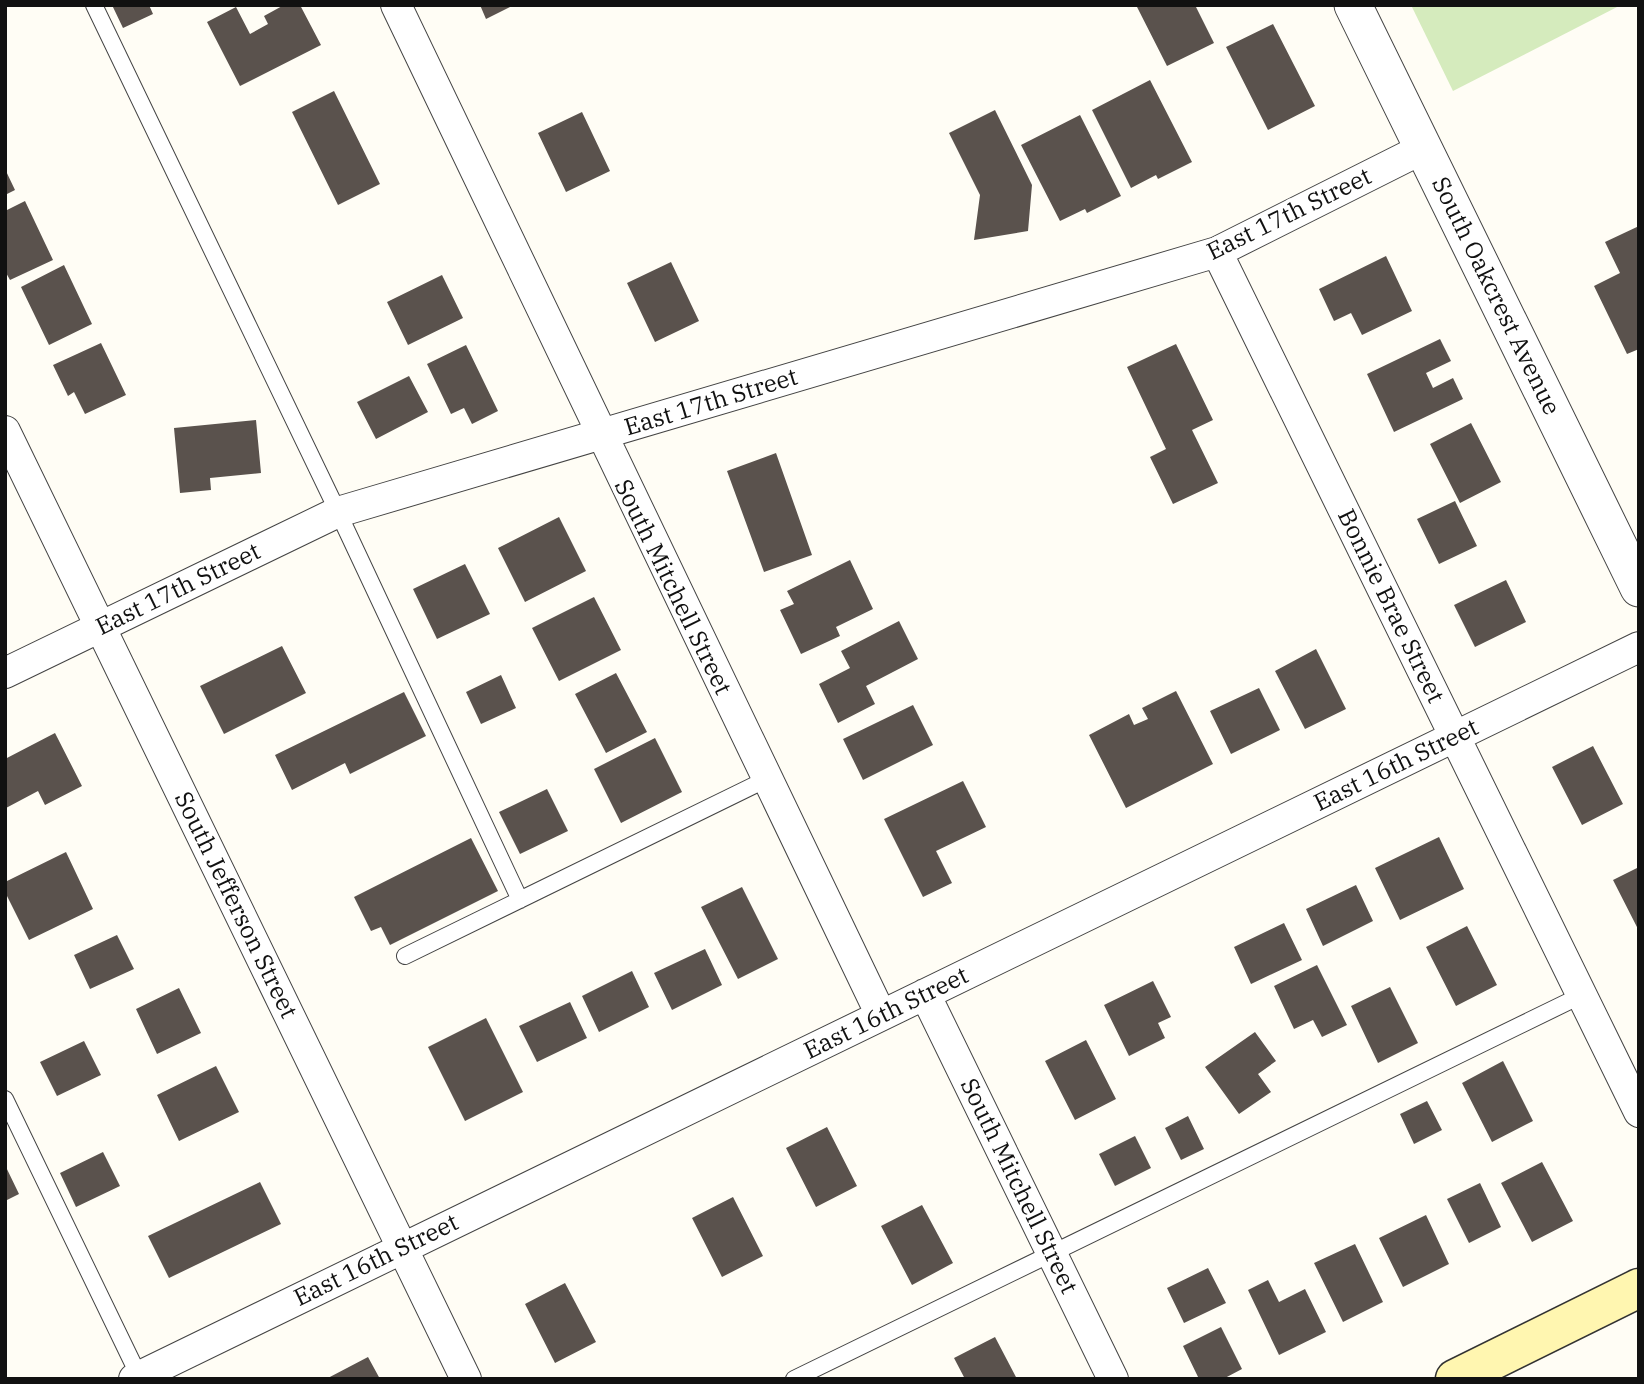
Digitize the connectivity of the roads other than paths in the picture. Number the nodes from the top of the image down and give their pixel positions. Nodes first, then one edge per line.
1 (94, 5) edge
2 (396, 5) edge
3 (1353, 5) edge
4 (1424, 148) junction
5 (1217, 252) junction
6 (5, 432) edge
7 (600, 435) junction
8 (338, 512) junction
9 (1639, 588) edge
10 (100, 627) junction
11 (1639, 647) edge
12 (5, 673) edge
13 (1454, 737) junction
14 (767, 779) junction
15 (520, 900) junction
16 (405, 956) dead end
17 (925, 994) junction
18 (1581, 995) junction
19 (881, 1015) junction
20 (5, 1099) edge
21 (1639, 1112) edge
22 (402, 1247) junction
23 (1052, 1254) junction
24 (1639, 1289) edge
25 (137, 1378) edge
26 (466, 1379) edge
27 (794, 1379) edge
28 (1113, 1379) edge
29 (1455, 1379) edge

1 - 8 lane
2 - 7 street, South Mitchell Street
3 - 4 street, South Oakcrest Avenue
4 - 5 street, East 17th Street
4 - 9 street, South Oakcrest Avenue
5 - 7 street, East 17th Street
5 - 13 street, Bonnie Brae Street
6 - 10 street, South Jefferson Street
7 - 8 street, East 17th Street
7 - 14 street, South Mitchell Street
8 - 10 street, East 17th Street
8 - 15 lane
10 - 12 street, East 17th Street
10 - 22 street, South Jefferson Street
11 - 13 street, East 16th Street
13 - 17 street, East 16th Street
13 - 18 street, Bonnie Brae Street
14 - 15 lane
14 - 19 street, South Mitchell Street
15 - 16 lane
17 - 19 street, East 16th Street
17 - 23 street, South Mitchell Street
18 - 21 street, Bonnie Brae Street
18 - 23 lane
19 - 22 street, East 16th Street
20 - 25 lane
22 - 25 street, East 16th Street
22 - 26 street, South Jefferson Street
23 - 27 lane
23 - 28 street, South Mitchell Street
24 - 29 main road

